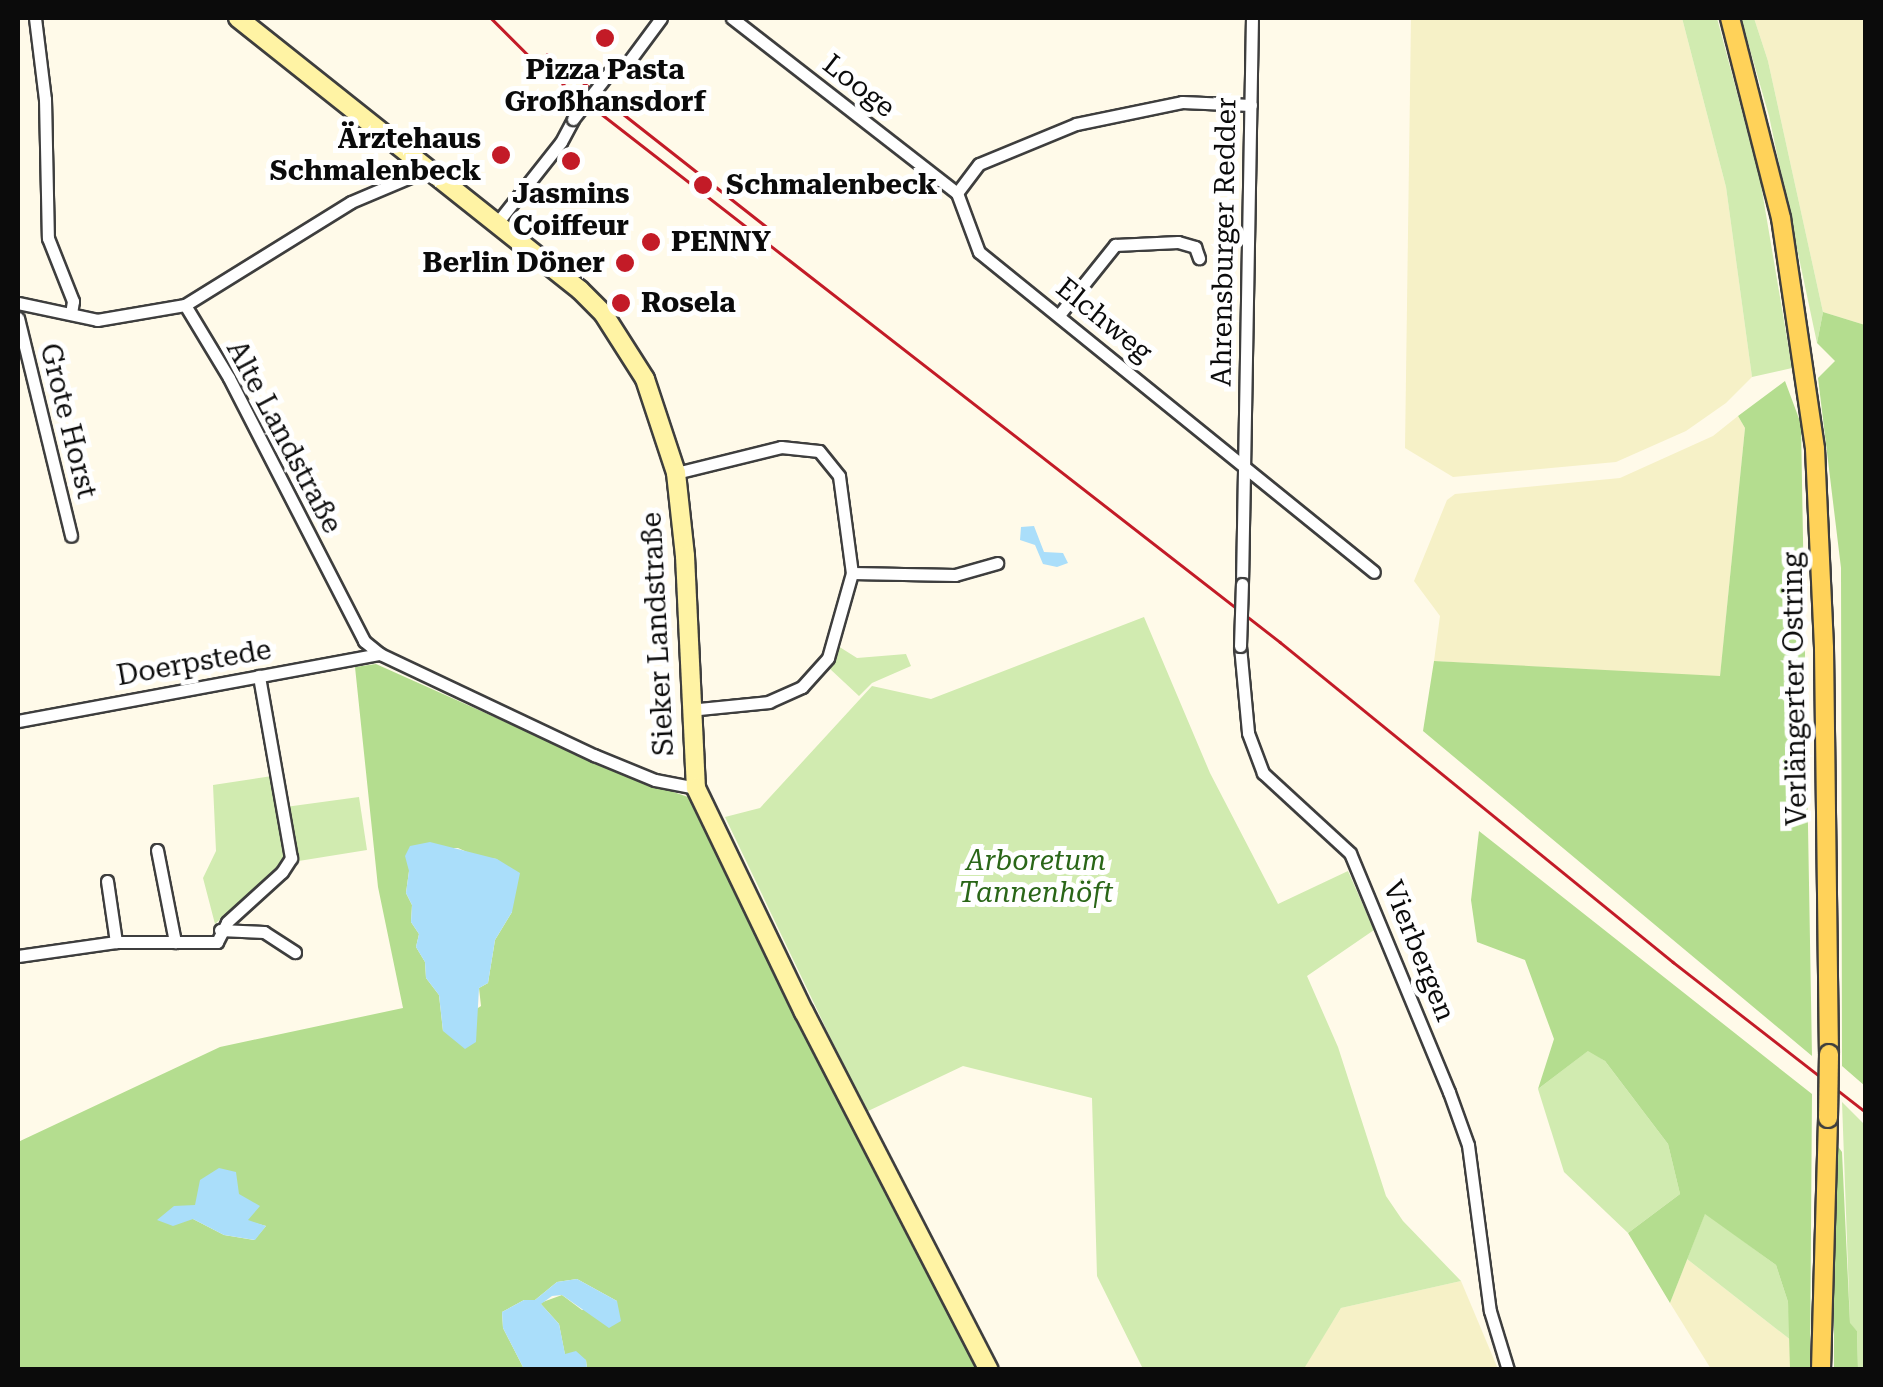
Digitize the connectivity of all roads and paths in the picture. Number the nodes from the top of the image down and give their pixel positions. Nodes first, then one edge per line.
1 (35, 18) edge
2 (238, 18) edge
3 (732, 18) edge
4 (1252, 18) edge
5 (1730, 18) edge
6 (654, 20) edge
7 (1251, 105) junction
8 (430, 169) junction
9 (957, 193) junction
10 (498, 223) junction
11 (1200, 258) dead end
12 (18, 304) edge
13 (185, 305) junction
14 (71, 314) junction
15 (1059, 315) junction
16 (18, 318) edge
17 (1246, 467) junction
18 (676, 474) junction
19 (71, 536) dead end
20 (997, 563) dead end
21 (1374, 572) dead end
22 (852, 574) junction
23 (1242, 584) joint
24 (380, 654) junction
25 (259, 676) junction
26 (689, 710) junction
27 (18, 722) edge
28 (696, 788) junction
29 (157, 850) dead end
30 (107, 881) dead end
31 (220, 930) junction
32 (116, 942) junction
33 (175, 942) junction
34 (294, 952) dead end
35 (18, 956) edge
36 (989, 1370) edge
37 (1508, 1370) edge
38 (1821, 1370) edge

1 - 14 street
2 - 8 street, Sieker Landstraße
3 - 9 street, Looge
4 - 7 street, Ahrensburger Redder
5 - 38 main road, Verlängerter Ostring, bridge
6 - 10 street, bridge
7 - 9 street
7 - 17 street, Ahrensburger Redder
8 - 10 street, Sieker Landstraße
8 - 13 street
9 - 15 street, Elchweg
10 - 18 street, Sieker Landstraße
11 - 15 street
12 - 14 street
13 - 14 street
13 - 24 street, Alte Landstraße
15 - 17 street, Elchweg
16 - 19 street, Grote Horst
17 - 21 street
17 - 23 street, Ahrensburger Redder
18 - 22 street
18 - 26 street, Sieker Landstraße
20 - 22 street
22 - 26 street
23 - 37 street, Vierbergen, bridge
24 - 25 street, Doerpstede
24 - 28 street, Alte Landstraße
25 - 27 street, Doerpstede
25 - 31 street
26 - 28 street, Sieker Landstraße
28 - 36 street, Sieker Landstraße
29 - 33 street
30 - 32 street
31 - 33 street
31 - 34 street
32 - 33 street
32 - 35 street

